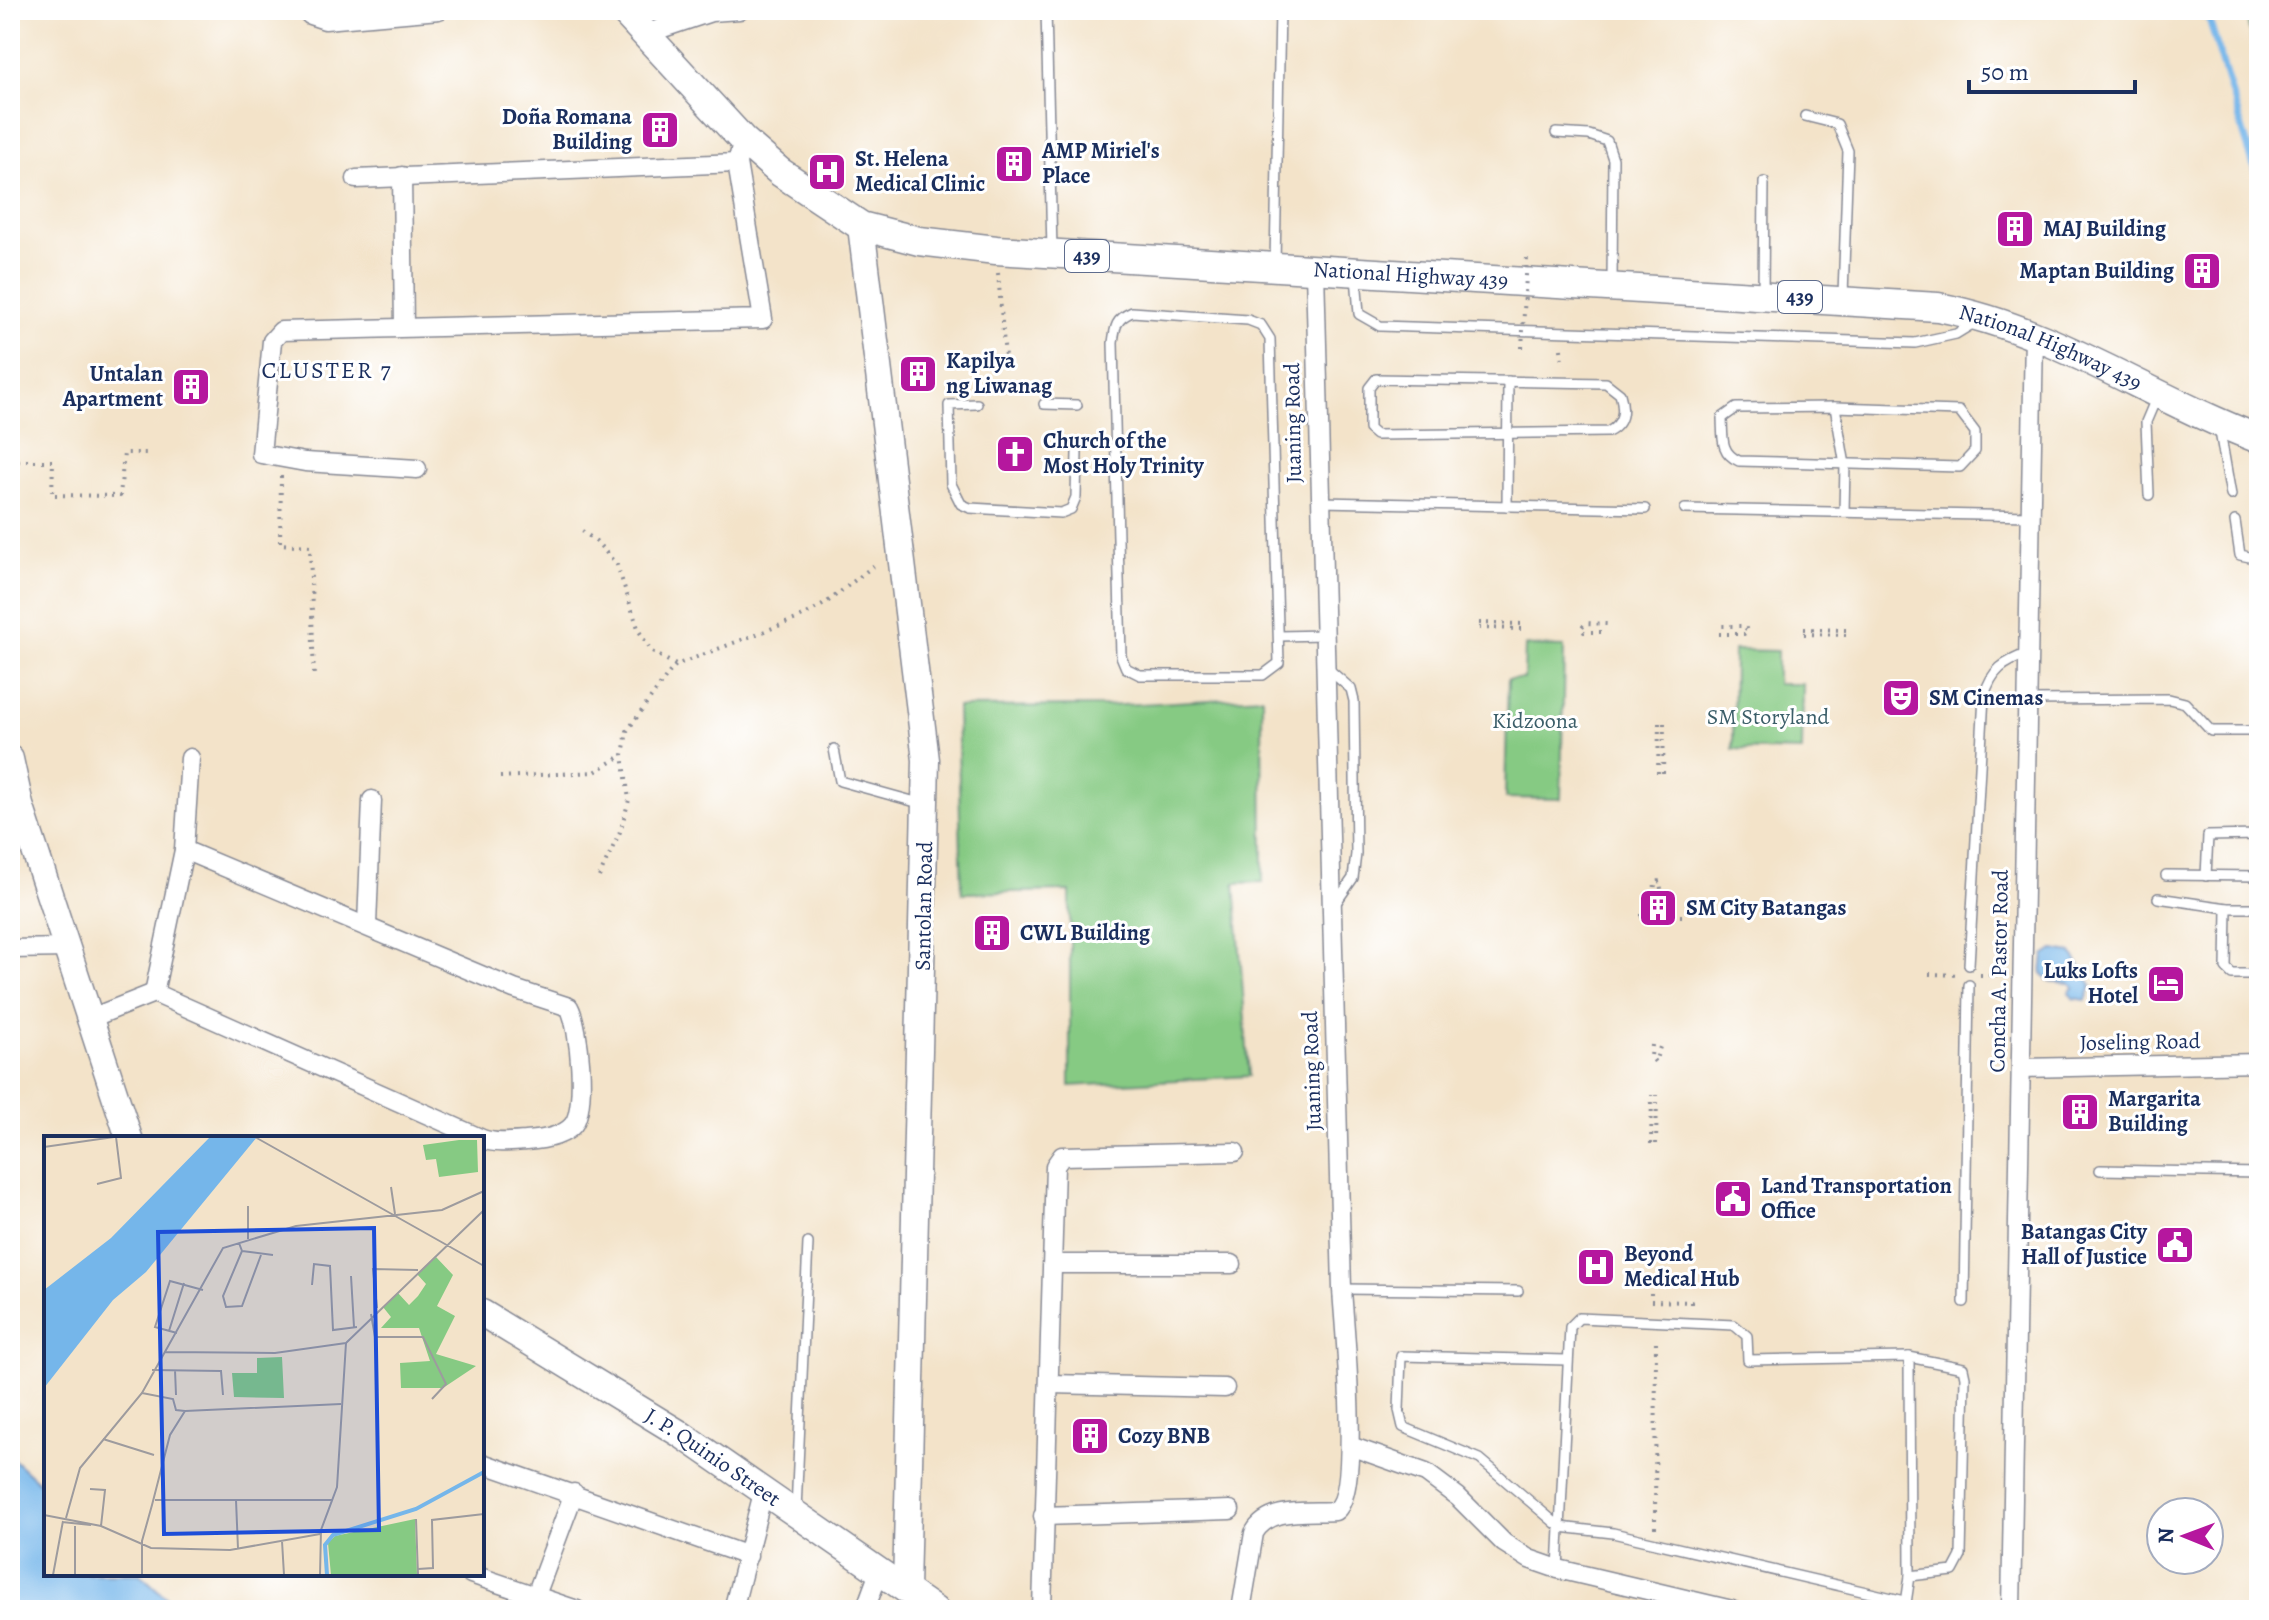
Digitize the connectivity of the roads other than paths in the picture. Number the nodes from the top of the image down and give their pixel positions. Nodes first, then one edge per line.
1 (306, 10) edge
2 (439, 10) edge
3 (623, 10) edge
4 (739, 10) edge
5 (1046, 10) edge
6 (1280, 10) edge
7 (645, 34) junction
8 (1805, 116) dead end
9 (1556, 133) dead end
10 (740, 152) junction
11 (402, 176) junction
12 (356, 179) dead end
13 (1764, 182) dead end
14 (861, 226) junction
15 (1052, 253) junction
16 (1275, 268) junction
17 (1315, 270) junction
18 (1356, 273) junction
19 (1612, 286) junction
20 (1763, 294) junction
21 (1843, 300) junction
22 (1986, 316) junction
23 (404, 327) junction
24 (2034, 333) junction
25 (1508, 381) junction
26 (2158, 392) junction
27 (977, 404) dead end
28 (1044, 404) dead end
29 (1077, 405) dead end
30 (1835, 407) junction
31 (2218, 423) junction
32 (1509, 433) junction
33 (2259, 438) edge
34 (1077, 453) dead end
35 (1845, 465) junction
36 (417, 469) dead end
37 (2149, 495) dead end
38 (2231, 495) dead end
39 (1319, 502) junction
40 (1507, 506) junction
41 (1645, 509) dead end
42 (1685, 509) dead end
43 (1844, 512) junction
44 (2031, 516) junction
45 (2235, 521) dead end
46 (2259, 559) edge
47 (1323, 635) junction
48 (1280, 636) junction
49 (2029, 653) junction
50 (1325, 666) junction
51 (2028, 700) junction
52 (2259, 731) edge
53 (834, 749) dead end
54 (190, 758) dead end
55 (10, 759) edge
56 (372, 800) dead end
57 (926, 805) junction
58 (2259, 835) edge
59 (184, 850) junction
60 (2166, 875) dead end
61 (2206, 876) junction
62 (2259, 876) edge
63 (2158, 898) dead end
64 (2227, 908) junction
65 (2259, 908) edge
66 (1331, 909) junction
67 (367, 925) junction
68 (67, 948) junction
69 (10, 949) edge
70 (1969, 965) dead end
71 (2259, 974) edge
72 (1969, 985) dead end
73 (154, 993) junction
74 (91, 1018) junction
75 (2259, 1063) edge
76 (2022, 1068) junction
77 (128, 1136) edge
78 (476, 1136) edge
79 (484, 1138) edge
80 (1235, 1152) dead end
81 (2100, 1170) dead end
82 (2259, 1173) edge
83 (808, 1243) dead end
84 (1053, 1264) junction
85 (1232, 1264) dead end
86 (1342, 1289) junction
87 (1518, 1291) dead end
88 (1964, 1302) dead end
89 (484, 1314) edge
90 (1909, 1357) junction
91 (1567, 1360) junction
92 (1050, 1384) junction
93 (1225, 1388) dead end
94 (1350, 1446) junction
95 (484, 1464) edge
96 (764, 1489) junction
97 (574, 1493) junction
98 (1230, 1510) dead end
99 (796, 1513) junction
100 (1043, 1516) junction
101 (1560, 1527) junction
102 (748, 1556) junction
103 (1558, 1569) junction
104 (879, 1572) junction
105 (477, 1576) edge
106 (1910, 1576) junction
107 (906, 1589) junction
108 (536, 1595) junction
109 (1905, 1605) edge
110 (577, 1610) edge
111 (733, 1610) edge
112 (865, 1610) edge
113 (935, 1610) edge
114 (1042, 1610) edge
115 (1241, 1610) edge
116 (1732, 1610) edge
117 (2011, 1610) edge

1 - 2 street
3 - 7 main road, National Highway 439 / 439
4 - 7 street
5 - 15 lane
6 - 16 lane
7 - 10 main road, National Highway 439 / 439
8 - 21 lane
9 - 19 lane
10 - 11 street
10 - 14 main road, National Highway 439 / 439
10 - 23 street
11 - 12 street
11 - 23 street
13 - 20 lane
14 - 15 main road, National Highway 439 / 439
14 - 57 street, Santolan Road
15 - 16 main road, National Highway 439 / 439
16 - 17 main road, National Highway 439 / 439
17 - 18 main road, National Highway 439 / 439
17 - 39 street, Juaning Road
18 - 19 main road, National Highway 439 / 439
18 - 22 lane
19 - 20 main road, National Highway 439 / 439
20 - 21 main road, National Highway 439 / 439
21 - 22 main road, National Highway 439 / 439
22 - 24 main road, National Highway 439 / 439
23 - 36 street
24 - 26 main road, National Highway 439 / 439
24 - 44 street, Concha A. Pastor Road
25 - 32 lane
25 - 32 lane
25 - 32 lane
26 - 31 main road, National Highway 439 / 439
26 - 37 lane
27 - 34 lane
28 - 29 lane
30 - 35 lane
30 - 35 lane
30 - 35 lane
31 - 33 main road, National Highway 439 / 439
31 - 38 lane
32 - 40 lane
35 - 43 lane
39 - 40 lane
39 - 47 street, Juaning Road
40 - 41 lane
42 - 43 lane
43 - 44 lane
44 - 49 street, Concha A. Pastor Road
45 - 46 lane
47 - 48 lane
47 - 50 street, Juaning Road
48 - 48 lane
49 - 51 street, Concha A. Pastor Road
49 - 70 lane
50 - 66 street, Juaning Road
50 - 66 lane
51 - 52 lane
51 - 76 street, Concha A. Pastor Road
53 - 57 lane
54 - 59 street
55 - 68 street
56 - 67 street
57 - 107 street, Santolan Road
58 - 61 lane
59 - 67 street
59 - 73 street
60 - 61 lane
61 - 62 lane
63 - 64 lane
64 - 65 lane
64 - 71 lane
66 - 86 street, Juaning Road
67 - 79 street
68 - 69 street
68 - 74 street
72 - 88 lane
73 - 74 street
73 - 78 street
74 - 77 street
75 - 76 street, Joseling Road
76 - 117 street, Concha A. Pastor Road
80 - 84 street
81 - 82 lane
83 - 99 lane
84 - 85 street
84 - 92 street
86 - 87 lane
86 - 94 street, Juaning Road
89 - 96 street, J. P. Quinio Street
90 - 91 lane
90 - 106 lane
90 - 106 lane
91 - 101 lane
91 - 101 lane
92 - 93 street
92 - 100 street
94 - 103 street
94 - 115 street, Juaning Road
95 - 97 street
96 - 99 street, J. P. Quinio Street
96 - 102 street
97 - 102 street
97 - 108 street
98 - 100 street
99 - 104 street, J. P. Quinio Street
100 - 114 street
101 - 103 lane
101 - 109 lane
102 - 111 street
103 - 116 street
104 - 107 street, J. P. Quinio Street
104 - 112 street
105 - 108 street
106 - 109 lane
107 - 113 street, J. P. Quinio Street
108 - 110 street

